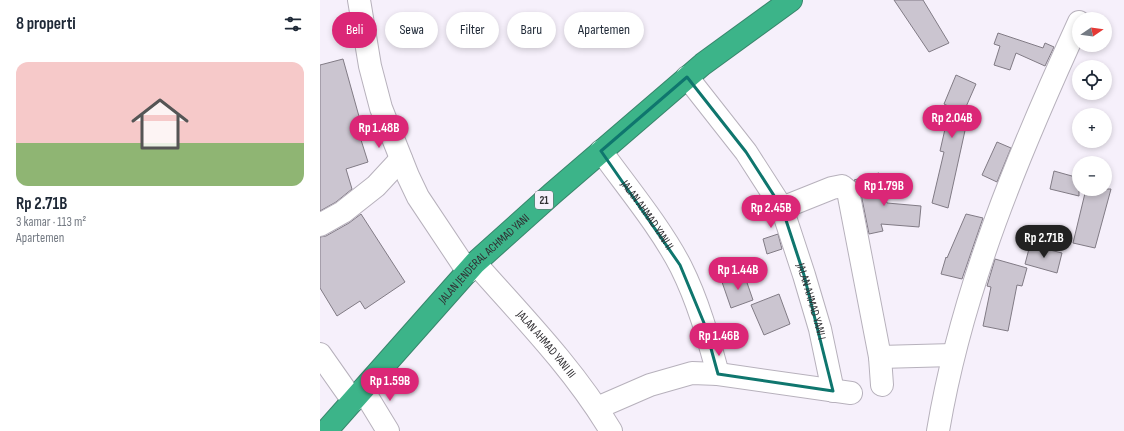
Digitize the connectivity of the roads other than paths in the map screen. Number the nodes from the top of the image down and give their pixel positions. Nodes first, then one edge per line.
1 (359, 0) edge
2 (791, 0) edge
3 (1072, 38) edge
4 (687, 77) junction
5 (601, 151) junction
6 (401, 159) junction
7 (782, 208) junction
8 (320, 225) edge
9 (472, 268) junction
10 (320, 354) edge
11 (953, 355) junction
12 (880, 357) junction
13 (718, 374) junction
14 (882, 385) dead end
15 (358, 395) junction
16 (597, 408) junction
17 (326, 431) edge
18 (388, 431) edge
19 (611, 431) edge
20 (938, 431) edge

1 - 6 street, JALAN AHMAD YANI III
2 - 4 highway, JALAN JENDERAL ACHMAD YANI / 21
3 - 11 street
4 - 5 highway, JALAN JENDERAL ACHMAD YANI / 21
4 - 7 street, JALAN AHMAD YANI I
5 - 9 highway, JALAN JENDERAL ACHMAD YANI / 21
5 - 13 street, JALAN AHMAD YANI II
6 - 8 street
6 - 9 street, JALAN AHMAD YANI III
7 - 12 street
7 - 13 street, JALAN AHMAD YANI I
9 - 15 highway, JALAN JENDERAL ACHMAD YANI / 21
9 - 16 street, JALAN AHMAD YANI III
10 - 15 street
11 - 12 street
11 - 20 street
12 - 14 street
13 - 16 street
15 - 17 highway, JALAN JENDERAL ACHMAD YANI / 21
15 - 18 street
16 - 19 street, JALAN AHMAD YANI III

